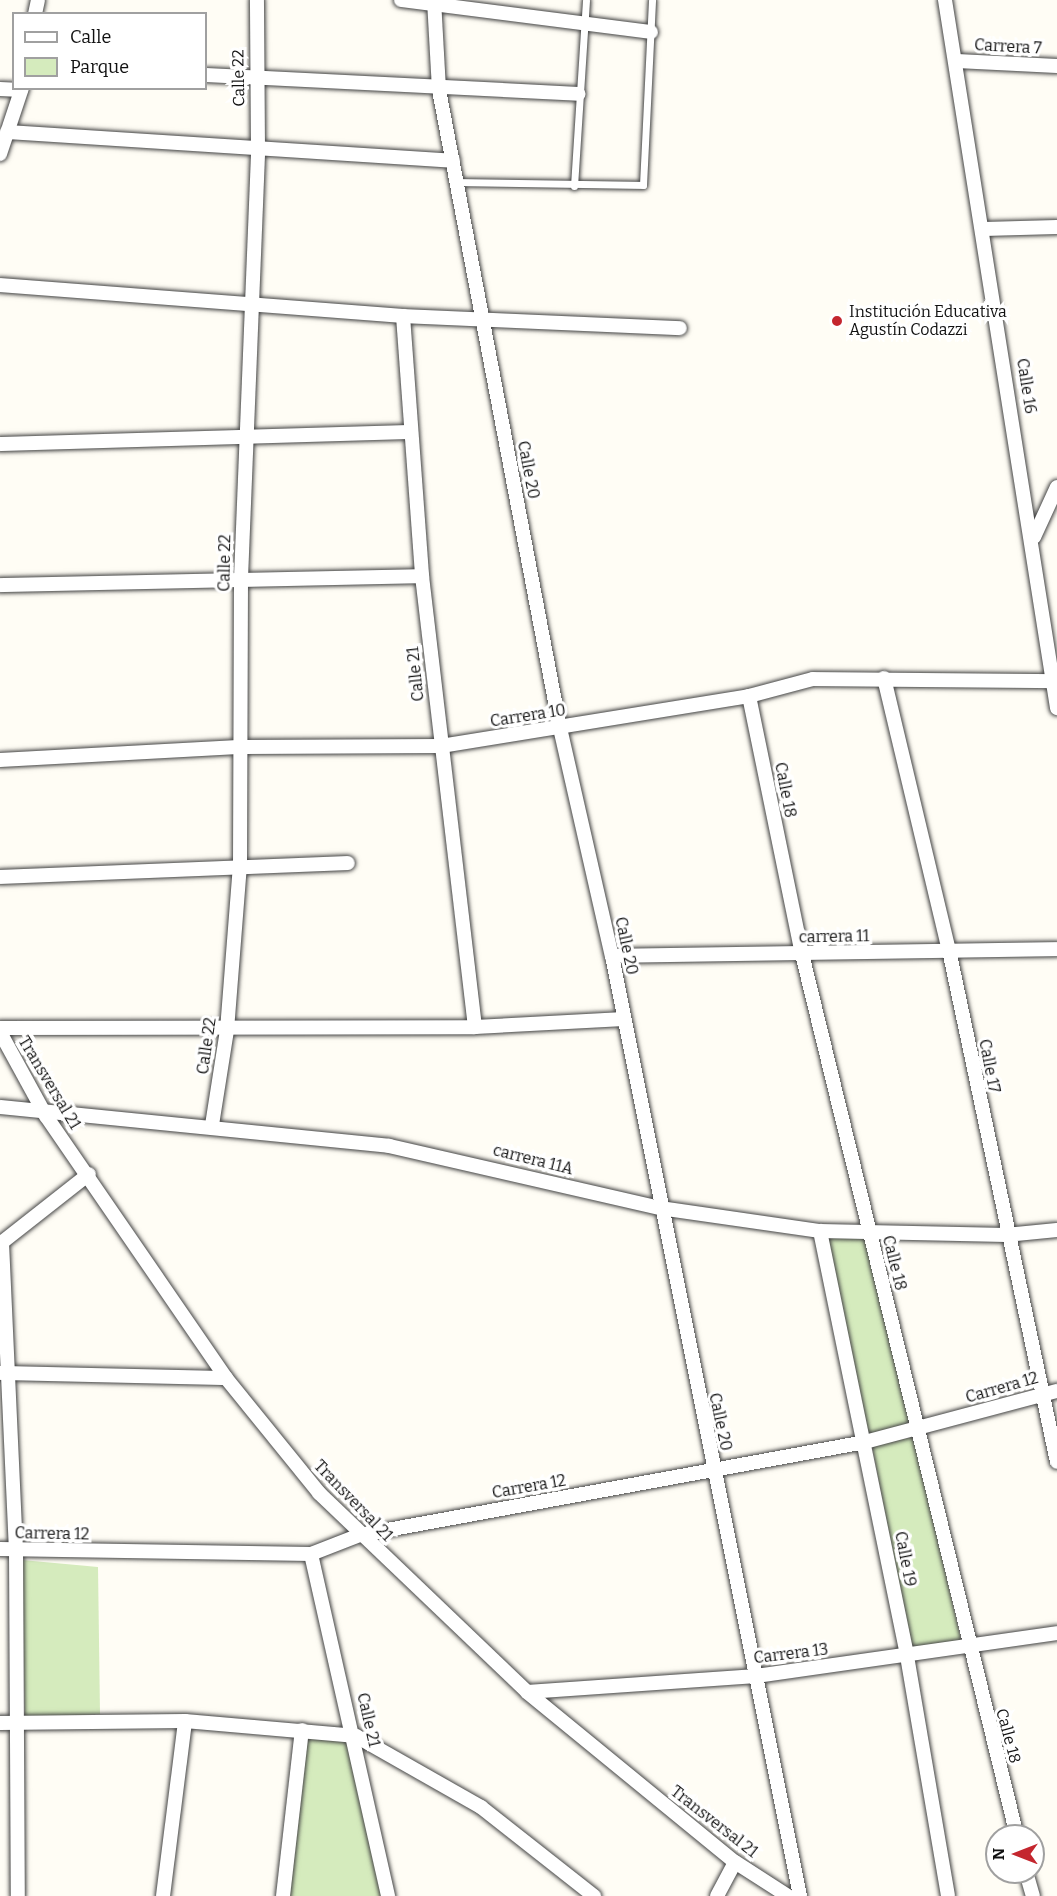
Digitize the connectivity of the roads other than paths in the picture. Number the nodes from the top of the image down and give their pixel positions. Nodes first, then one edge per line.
1 (257, 0) edge
2 (401, 0) edge
3 (586, 0) edge
4 (652, 0) edge
5 (945, 0) edge
6 (434, 2) edge
7 (585, 26) junction
8 (651, 32) junction
9 (957, 61) junction
10 (1057, 66) edge
11 (207, 75) edge
12 (254, 76) junction
13 (22, 90) edge
14 (439, 90) junction
15 (579, 94) junction
16 (7, 132) junction
17 (258, 150) junction
18 (0, 154) edge
19 (453, 161) junction
20 (458, 182) junction
21 (574, 186) junction
22 (1057, 227) edge
23 (984, 229) junction
24 (0, 285) edge
25 (251, 305) junction
26 (404, 316) junction
27 (483, 320) junction
28 (680, 328) dead end
29 (410, 432) junction
30 (245, 439) junction
31 (0, 444) edge
32 (1057, 487) edge
33 (1034, 537) junction
34 (422, 576) junction
35 (241, 579) junction
36 (0, 585) edge
37 (884, 678) junction
38 (1055, 681) edge
39 (749, 696) junction
40 (1057, 708) edge
41 (560, 728) junction
42 (441, 746) junction
43 (243, 747) junction
44 (0, 760) edge
45 (348, 863) dead end
46 (240, 866) junction
47 (0, 877) edge
48 (1057, 949) edge
49 (949, 950) junction
50 (802, 954) junction
51 (612, 956) junction
52 (624, 1019) junction
53 (475, 1027) junction
54 (0, 1030) edge
55 (227, 1030) junction
56 (0, 1107) edge
57 (46, 1116) junction
58 (212, 1125) junction
59 (89, 1174) junction
60 (660, 1208) junction
61 (1057, 1230) edge
62 (820, 1231) junction
63 (870, 1235) junction
64 (1006, 1235) junction
65 (1, 1243) edge
66 (4, 1373) edge
67 (226, 1378) junction
68 (1051, 1392) edge
69 (919, 1430) junction
70 (865, 1442) junction
71 (1057, 1462) edge
72 (713, 1470) junction
73 (360, 1535) junction
74 (0, 1549) edge
75 (16, 1550) junction
76 (310, 1554) junction
77 (1057, 1634) edge
78 (968, 1645) junction
79 (907, 1656) junction
80 (756, 1676) junction
81 (527, 1692) junction
82 (185, 1721) junction
83 (19, 1723) junction
84 (0, 1724) edge
85 (302, 1730) junction
86 (356, 1736) junction
87 (1014, 1824) edge
88 (735, 1862) junction
89 (18, 1896) edge
90 (163, 1896) edge
91 (283, 1896) edge
92 (388, 1896) edge
93 (594, 1896) edge
94 (717, 1896) edge
95 (788, 1896) edge
96 (800, 1896) edge
97 (948, 1896) edge

1 - 12 street, Calle 22
2 - 6 street
3 - 7 lane
4 - 8 lane
5 - 9 street, Calle 16
6 - 7 street
6 - 14 street, Calle 20
7 - 8 street
7 - 15 lane
8 - 21 lane
9 - 10 street, Carrera 7
9 - 23 street, Calle 16
11 - 12 street
12 - 14 street
12 - 17 street, Calle 22
13 - 16 street
14 - 15 street
14 - 19 street, Calle 20
15 - 21 lane
16 - 17 street
16 - 18 street
17 - 19 street
17 - 25 street, Calle 22
19 - 20 street, Calle 20
20 - 21 lane
20 - 27 street, Calle 20
22 - 23 street
23 - 33 street, Calle 16
24 - 25 street
25 - 26 street
25 - 30 street, Calle 22
26 - 27 street
26 - 29 street, Calle 21
27 - 28 street
27 - 41 street, Calle 20
29 - 30 street
29 - 34 street, Calle 21
30 - 31 street
30 - 35 street, Calle 22
32 - 33 street
33 - 38 street, Calle 16
34 - 35 street
34 - 42 street, Calle 21
35 - 36 street
35 - 43 street, Calle 22
37 - 38 street, Carrera 10
37 - 39 street, Carrera 10
37 - 49 street, Calle 17
38 - 40 street, Calle 16
39 - 41 street, Carrera 10
39 - 50 street, Calle 18
41 - 42 street, Carrera 10
41 - 51 street, Calle 20
42 - 43 street, Carrera 10
42 - 53 street, Calle 21
43 - 44 street, Carrera 10
43 - 46 street, Calle 22
45 - 46 street
46 - 47 street
46 - 55 street, Calle 22
48 - 49 street, carrera 11
49 - 50 street, carrera 11
49 - 64 street, Calle 17
50 - 51 street, carrera 11
50 - 63 street, Calle 18
51 - 52 street, Calle 20
52 - 53 street
52 - 60 street, Calle 20
53 - 55 street
54 - 55 street
54 - 57 street, Transversal 21
55 - 58 street, Calle 22
56 - 57 street, carrera 11A
57 - 58 street, carrera 11A
57 - 59 street, Transversal 21
58 - 60 street, carrera 11A
59 - 65 street
59 - 67 street, Transversal 21
60 - 62 street, carrera 11A
60 - 72 street, Calle 20
61 - 64 street, carrera 11A
62 - 63 street, carrera 11A
62 - 70 street, Calle 19
63 - 64 street, carrera 11A
63 - 69 street, Calle 18
64 - 68 street, Calle 17
65 - 66 street
66 - 67 street
66 - 75 street
67 - 73 street, Transversal 21
68 - 69 street, Carrera 12
68 - 71 street, Calle 17
69 - 70 street, Carrera 12
69 - 78 street, Calle 18
70 - 72 street, Carrera 12
70 - 79 street, Calle 19
72 - 73 street, Carrera 12
72 - 80 street, Calle 20
73 - 76 street, Carrera 12
73 - 81 street, Transversal 21
74 - 75 street, Carrera 12
75 - 76 street, Carrera 12
75 - 83 street
76 - 86 street, Calle 21
77 - 78 street, Carrera 13
78 - 79 street, Carrera 13
78 - 87 street, Calle 18
79 - 80 street, Carrera 13
79 - 97 street, Calle 19
80 - 81 street, Carrera 13
80 - 96 street, Calle 20
81 - 88 street, Transversal 21
82 - 83 street
82 - 85 street
82 - 90 street
83 - 84 street
83 - 89 street
85 - 86 street
85 - 91 street
86 - 92 street, Calle 21
86 - 93 street
88 - 94 street
88 - 95 street, Transversal 21

